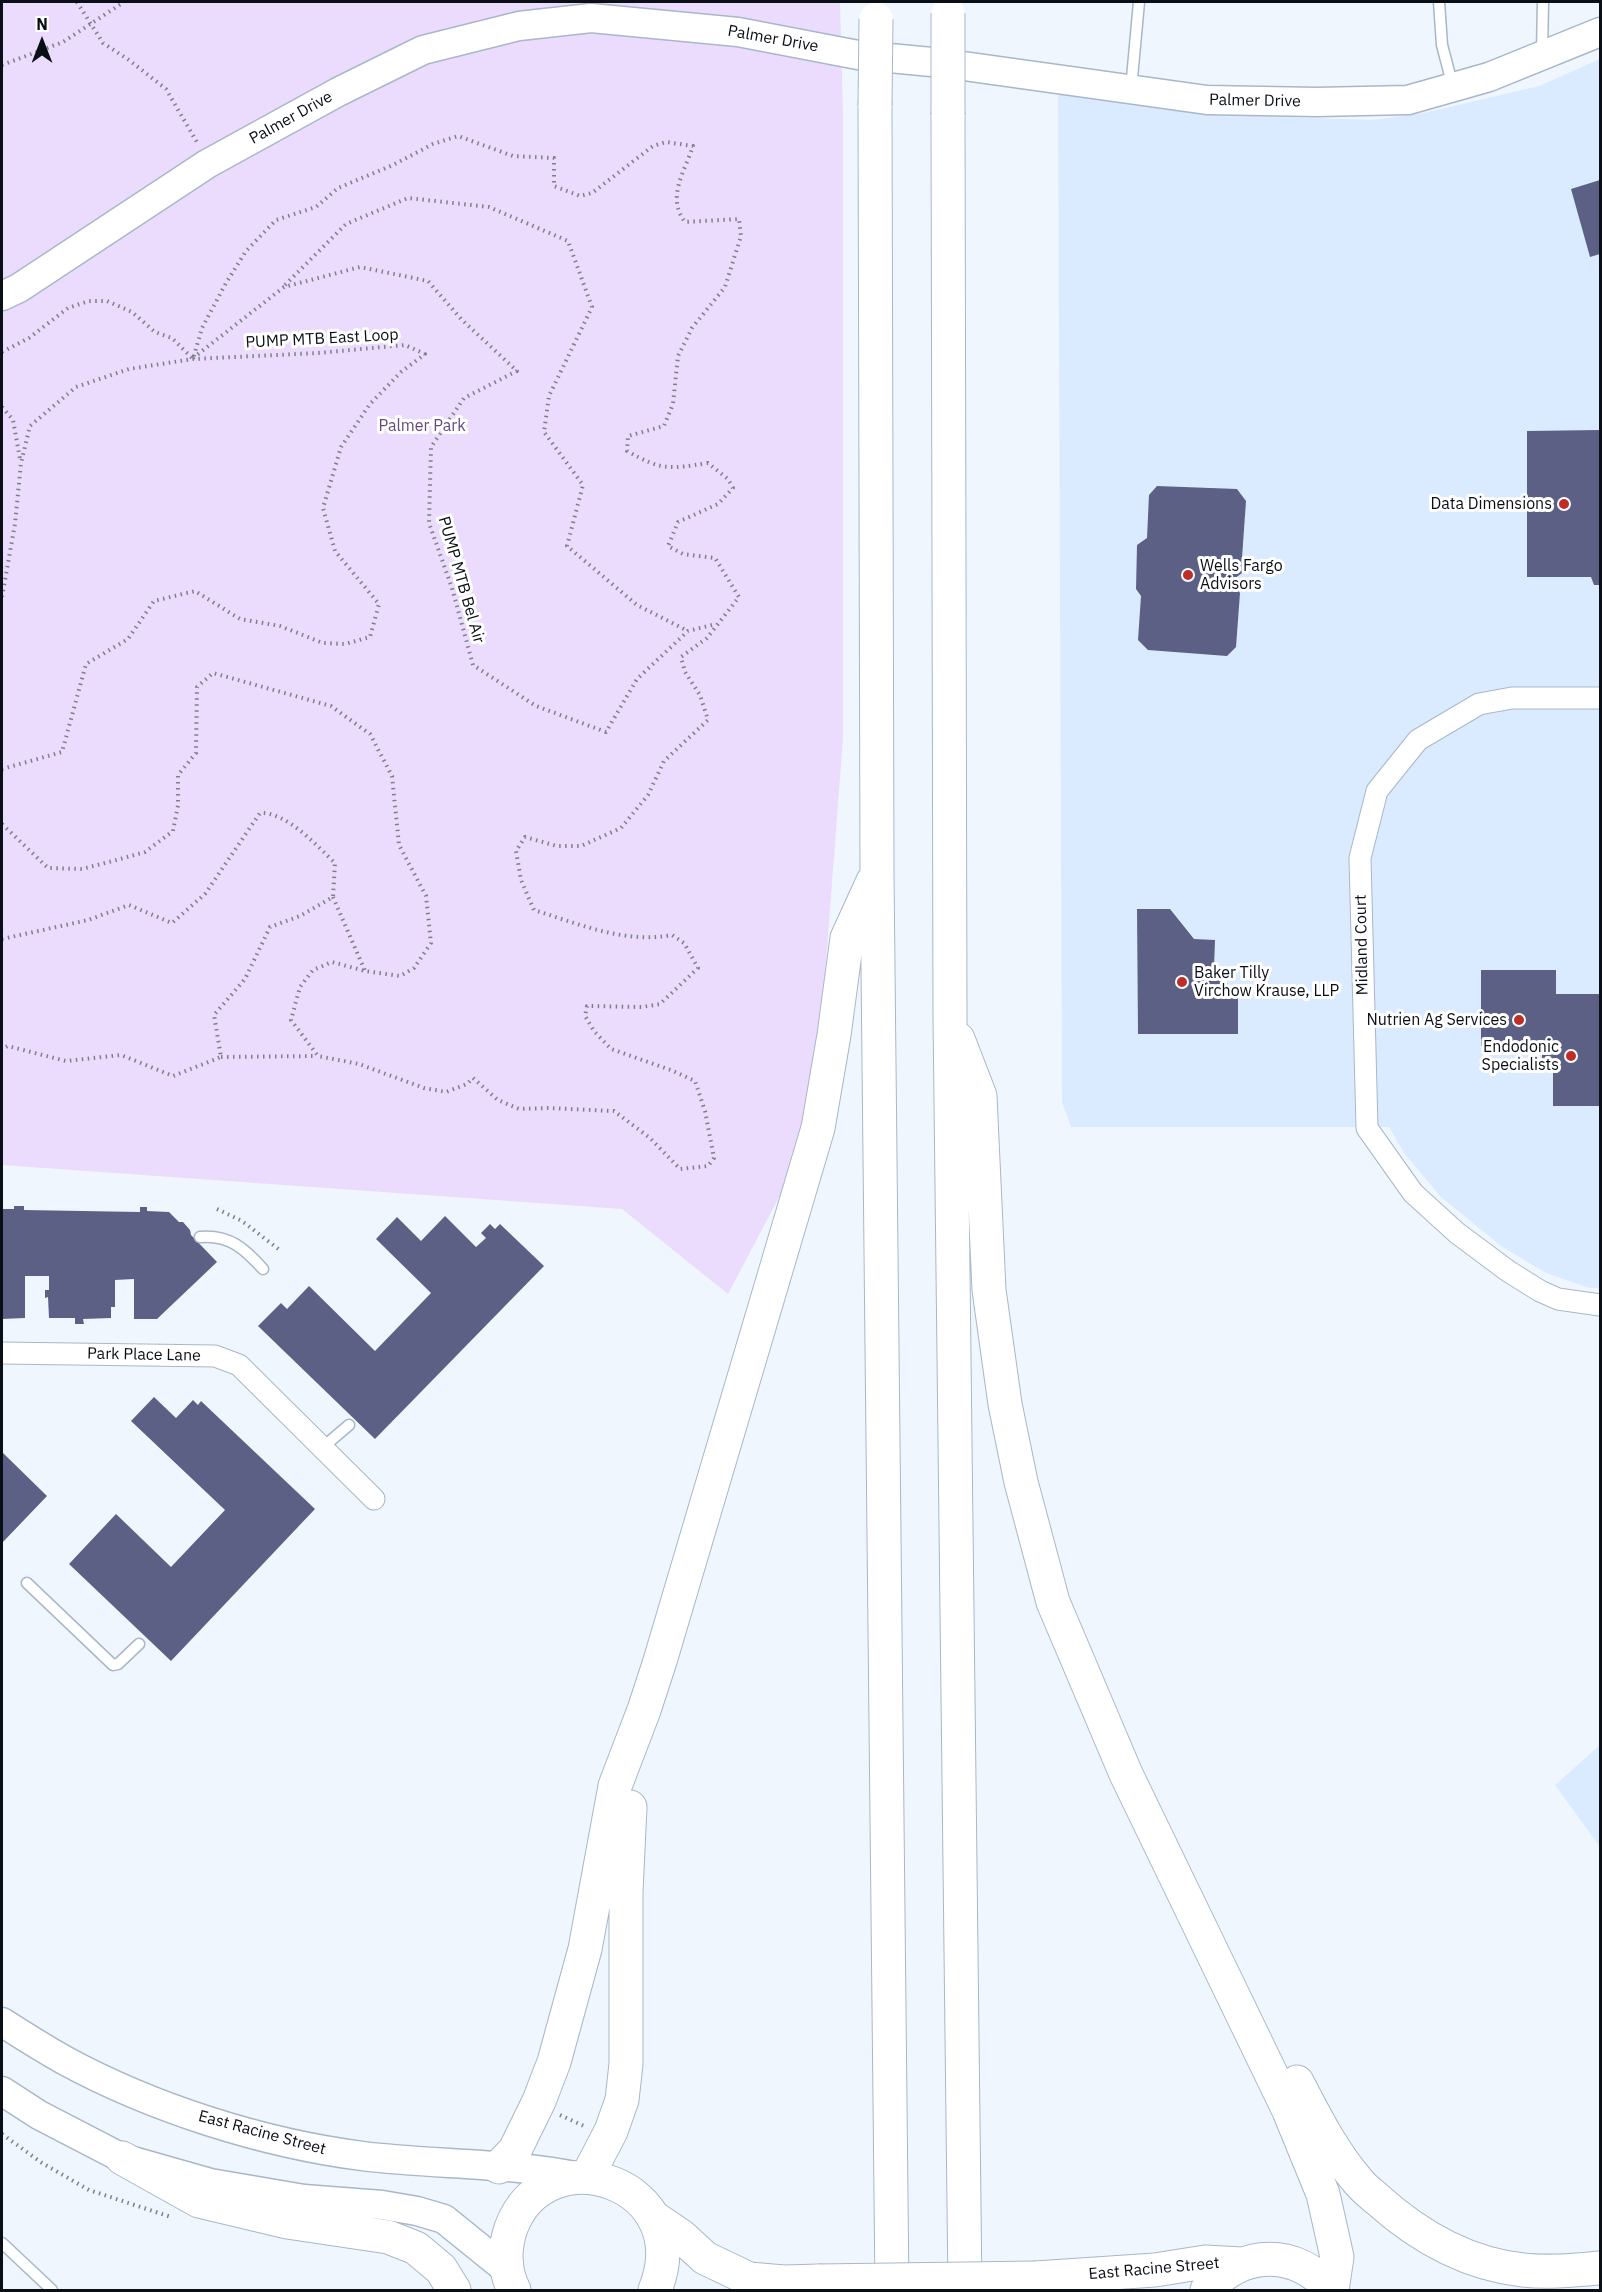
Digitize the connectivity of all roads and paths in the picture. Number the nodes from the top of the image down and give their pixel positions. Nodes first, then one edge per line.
1 (77, 2) edge
2 (124, 2) edge
3 (1139, 2) edge
4 (1438, 2) edge
5 (1543, 2) edge
6 (948, 7) edge
7 (876, 10) edge
8 (91, 24) junction
9 (1600, 32) edge
10 (1542, 56) junction
11 (2, 65) edge
12 (1453, 87) junction
13 (1131, 90) junction
14 (207, 164) junction
15 (284, 287) junction
16 (2, 296) edge
17 (2, 352) edge
18 (193, 359) junction
19 (2, 407) edge
20 (21, 463) junction
21 (2, 597) edge
22 (718, 624) junction
23 (688, 631) junction
24 (1600, 698) edge
25 (2, 769) edge
26 (2, 824) edge
27 (877, 874) junction
28 (333, 897) junction
29 (2, 939) edge
30 (365, 971) junction
31 (950, 1017) junction
32 (2, 1049) edge
33 (318, 1056) junction
34 (221, 1057) junction
35 (217, 1209) dead end
36 (200, 1237) dead end
37 (281, 1251) dead end
38 (263, 1269) dead end
39 (1600, 1305) edge
40 (2, 1353) edge
41 (349, 1425) dead end
42 (322, 1448) junction
43 (374, 1499) dead end
44 (27, 1584) dead end
45 (139, 1644) dead end
46 (644, 1710) junction
47 (1178, 1881) junction
48 (2, 2022) edge
49 (2, 2091) edge
50 (557, 2114) dead end
51 (591, 2129) dead end
52 (122, 2158) junction
53 (500, 2167) junction
54 (583, 2177) junction
55 (653, 2217) junction
56 (2, 2243) edge
57 (1242, 2264) junction
58 (1600, 2268) edge
59 (510, 2284) edge
60 (52, 2290) edge
61 (454, 2290) edge
62 (656, 2290) edge
63 (892, 2290) edge
64 (965, 2290) edge
65 (1207, 2290) edge
66 (1332, 2290) edge

1 - 8 path
2 - 8 path
3 - 13 lane
4 - 12 lane
5 - 10 lane
6 - 31 highway, bridge
7 - 27 highway, bridge
8 - 11 path
8 - 14 path
9 - 10 street, Palmer Drive
10 - 12 street, Palmer Drive
12 - 13 street, Palmer Drive
13 - 14 street, Palmer Drive
14 - 16 street, Palmer Drive
15 - 18 path, PUMP MTB Bel Air
15 - 23 path
15 - 23 path, PUMP MTB Bel Air
17 - 18 path
18 - 20 path, PUMP MTB East Loop
18 - 22 path
18 - 25 path, PUMP MTB East Loop
19 - 20 path
20 - 21 path
22 - 23 path
22 - 33 path
24 - 39 street, Midland Court
26 - 30 path
27 - 46 highway
27 - 63 highway
28 - 29 path
28 - 30 path
28 - 34 path
30 - 33 path
31 - 47 highway
31 - 64 highway
32 - 34 path
33 - 34 path
35 - 37 path
36 - 38 lane
40 - 42 street, Park Place Lane
41 - 42 lane
42 - 43 street, Park Place Lane
44 - 45 lane
46 - 53 highway
46 - 54 highway
47 - 58 highway
47 - 66 highway
48 - 53 street, East Racine Street
49 - 52 street
50 - 51 path
52 - 59 street
52 - 61 highway
53 - 54 street, East Racine Street
54 - 55 highway
54 - 59 highway
55 - 57 highway, East Racine Street, bridge
55 - 62 highway
56 - 60 lane
57 - 65 highway
57 - 66 highway

